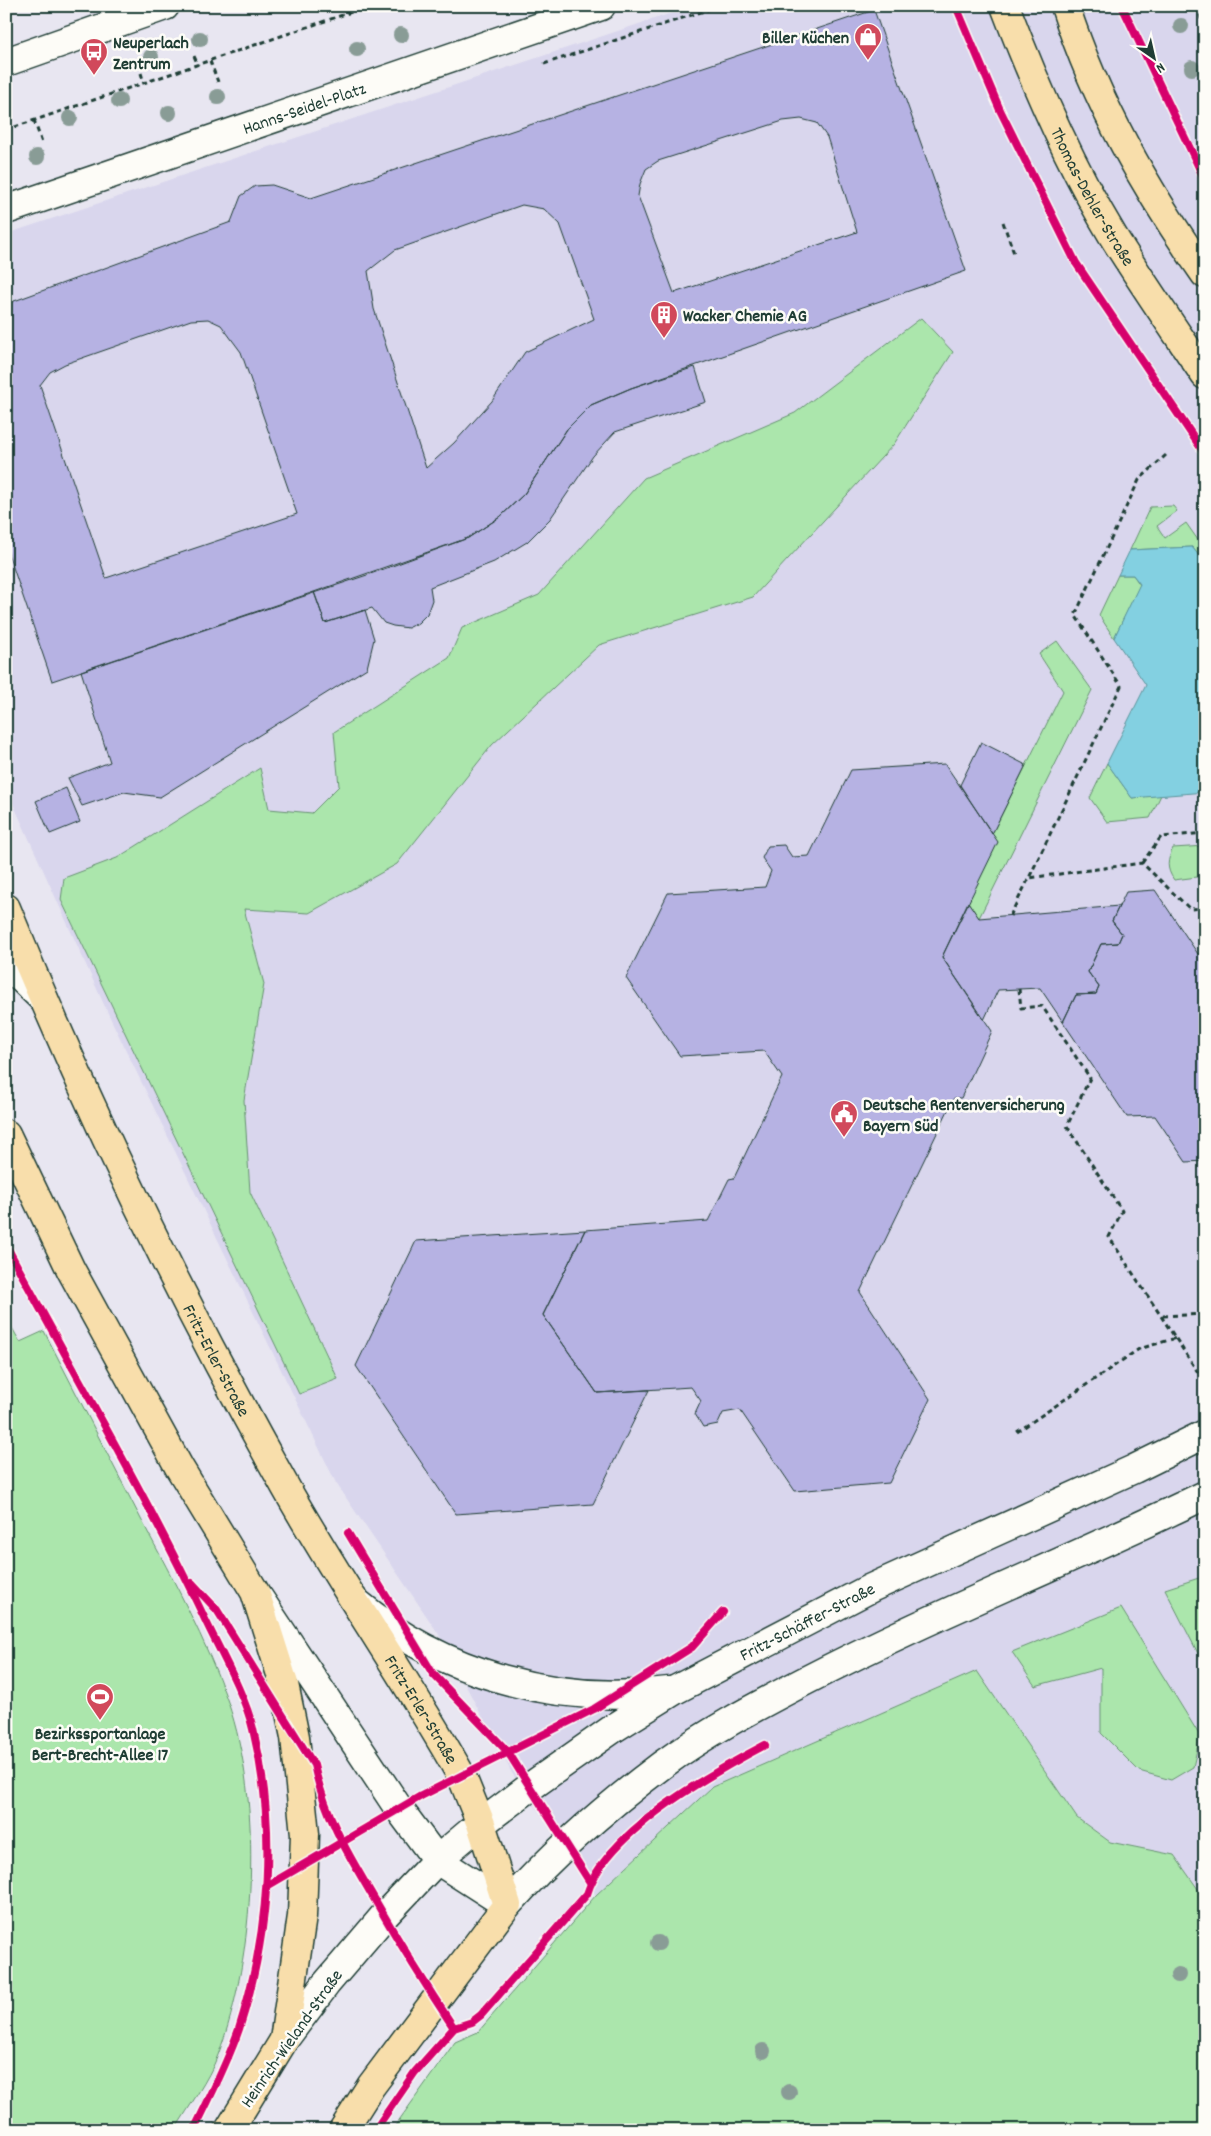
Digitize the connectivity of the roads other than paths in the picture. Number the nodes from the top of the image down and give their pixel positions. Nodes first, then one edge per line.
1 (165, 6) edge
2 (601, 6) edge
3 (1005, 6) edge
4 (1065, 6) edge
5 (6, 62) edge
6 (6, 210) edge
7 (1205, 274) edge
8 (1205, 375) edge
9 (6, 908) edge
10 (6, 972) edge
11 (44, 1000) junction
12 (6, 1134) edge
13 (1205, 1434) edge
14 (1205, 1495) edge
15 (255, 1592) junction
16 (354, 1600) junction
17 (675, 1690) junction
18 (481, 1824) junction
19 (437, 1860) junction
20 (507, 1905) junction
21 (284, 2040) junction
22 (229, 2130) edge
23 (343, 2130) edge

1 - 5 street
2 - 6 street, Hanns-Seidel-Platz
3 - 8 main road, Thomas-Dehler-Straße
4 - 7 main road
9 - 11 main road, Fritz-Erler-Straße
10 - 11 street
11 - 16 main road, Fritz-Erler-Straße
12 - 15 main road
13 - 17 street, Fritz-Schäffer-Straße
14 - 20 street
15 - 19 street
15 - 21 main road
16 - 17 street
16 - 18 main road, Fritz-Erler-Straße
17 - 18 street, Fritz-Schäffer-Straße
18 - 19 street, Fritz-Schäffer-Straße
18 - 20 main road, Fritz-Erler-Straße
19 - 20 street
19 - 21 street, Heinrich-Wieland-Straße
20 - 23 main road
21 - 22 main road, Heinrich-Wieland-Straße

